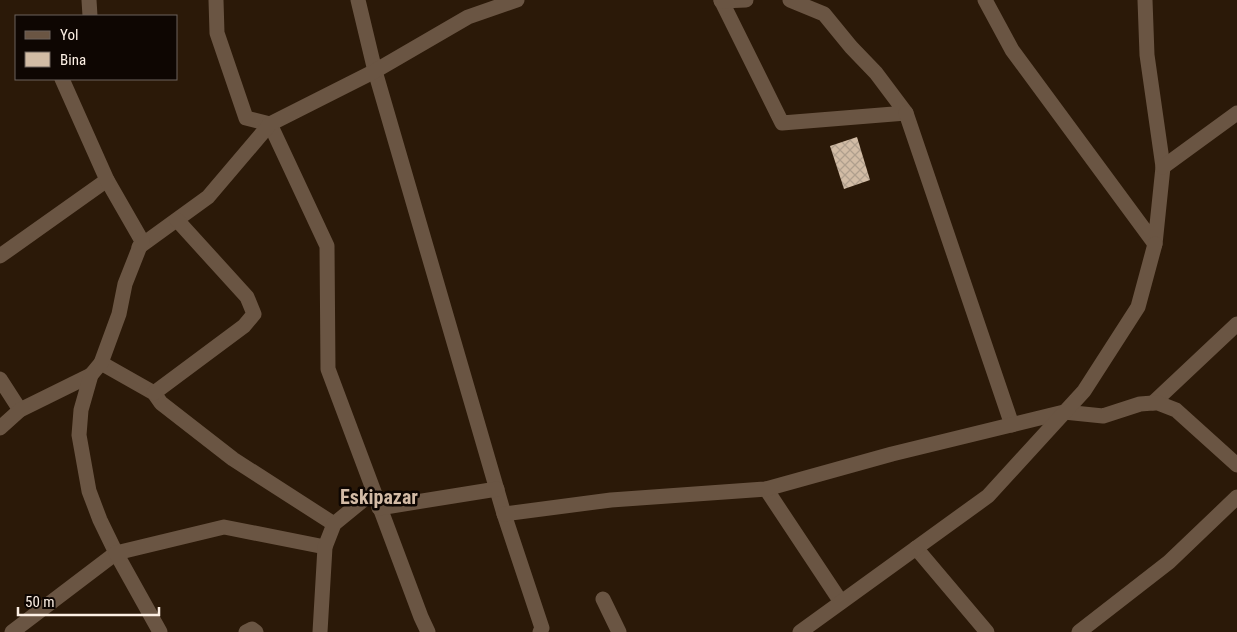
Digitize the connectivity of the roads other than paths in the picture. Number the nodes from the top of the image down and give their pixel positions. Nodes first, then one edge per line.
1 (89, 0) edge
2 (216, 0) edge
3 (358, 0) edge
4 (517, 0) edge
5 (721, 0) edge
6 (746, 0) edge
7 (790, 0) edge
8 (985, 0) edge
9 (1144, 0) edge
10 (90, 15) edge
11 (375, 71) junction
12 (62, 80) edge
13 (1237, 113) edge
14 (906, 114) junction
15 (270, 124) junction
16 (1163, 167) junction
17 (107, 180) junction
18 (177, 220) junction
19 (1155, 244) junction
20 (140, 247) junction
21 (0, 256) edge
22 (1237, 324) edge
23 (101, 363) junction
24 (91, 375) junction
25 (0, 379) edge
26 (154, 393) junction
27 (1154, 403) junction
28 (20, 410) junction
29 (1064, 412) junction
30 (1012, 425) junction
31 (0, 428) edge
32 (1220, 450) junction
33 (1237, 452) edge
34 (1237, 465) edge
35 (497, 489) junction
36 (766, 489) junction
37 (373, 492) junction
38 (1237, 497) edge
39 (379, 508) junction
40 (504, 514) junction
41 (334, 524) junction
42 (325, 547) junction
43 (916, 548) junction
44 (116, 553) junction
45 (602, 599) dead end
46 (841, 602) junction
47 (12, 632) edge
48 (160, 632) edge
49 (246, 632) edge
50 (256, 632) edge
51 (320, 632) edge
52 (428, 632) edge
53 (540, 632) edge
54 (619, 632) edge
55 (800, 632) edge
56 (987, 632) edge
57 (1079, 632) edge

1 - 10 street
2 - 15 street
3 - 11 street
4 - 11 street
5 - 6 street
5 - 14 street
7 - 14 street
8 - 19 street
9 - 16 street
11 - 15 street
11 - 35 street
12 - 17 street
13 - 16 street
14 - 30 street
15 - 18 street
15 - 37 street
16 - 19 street
17 - 20 street
17 - 21 street
18 - 20 street
18 - 26 street
19 - 29 street
20 - 23 street
22 - 27 street
23 - 24 street
23 - 26 street
24 - 28 street
24 - 44 street
25 - 28 street
26 - 41 street
27 - 29 street
27 - 32 street
28 - 31 street
29 - 30 street
29 - 43 street
30 - 36 street
32 - 33 street
32 - 34 street
35 - 39 street
35 - 40 street
36 - 40 street
36 - 46 street
37 - 39 street
37 - 41 street
38 - 57 street
39 - 52 street
40 - 53 street
41 - 42 street
42 - 44 street
42 - 51 street
43 - 46 street
43 - 56 street
44 - 47 street
44 - 48 street
45 - 54 street
46 - 55 street
49 - 50 street

